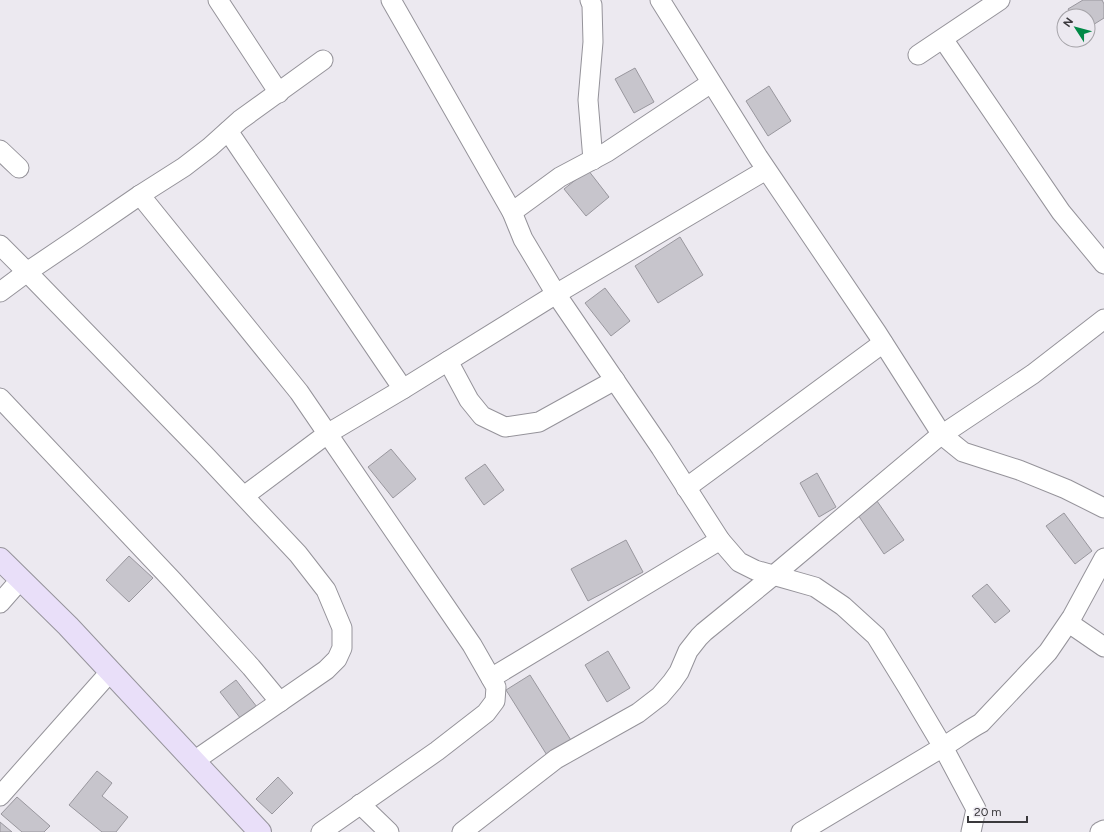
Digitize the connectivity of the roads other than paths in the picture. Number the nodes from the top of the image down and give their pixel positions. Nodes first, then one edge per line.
1 (218, 0) edge
2 (590, 0) edge
3 (660, 0) edge
4 (1000, 0) edge
5 (397, 2) edge
6 (943, 39) junction
7 (918, 55) dead end
8 (323, 60) dead end
9 (711, 83) junction
10 (279, 93) junction
11 (228, 131) junction
12 (0, 150) edge
13 (593, 160) junction
14 (19, 168) dead end
15 (766, 170) junction
16 (140, 195) junction
17 (512, 212) junction
18 (0, 245) edge
19 (1104, 264) edge
20 (27, 272) junction
21 (0, 292) edge
22 (556, 294) junction
23 (1104, 319) edge
24 (883, 343) junction
25 (448, 361) junction
26 (615, 380) junction
27 (403, 389) junction
28 (0, 398) edge
29 (328, 434) junction
30 (942, 435) junction
31 (686, 488) junction
32 (244, 496) junction
33 (1104, 508) edge
34 (720, 540) junction
35 (1104, 558) edge
36 (0, 559) edge
37 (774, 575) junction
38 (21, 579) junction
39 (0, 603) edge
40 (1068, 624) junction
41 (1101, 641) edge
42 (110, 672) junction
43 (491, 678) junction
44 (280, 702) junction
45 (943, 747) junction
46 (194, 761) junction
47 (0, 796) edge
48 (360, 804) junction
49 (260, 832) edge
50 (321, 832) edge
51 (390, 832) edge
52 (462, 832) edge
53 (800, 832) edge
54 (971, 832) edge

1 - 10 street
2 - 13 street
3 - 9 street
4 - 6 street
5 - 17 street
6 - 7 street
6 - 19 street
8 - 10 street
9 - 13 street
9 - 15 street
10 - 11 street
11 - 16 street
11 - 27 street
12 - 14 street
13 - 17 street
15 - 22 street
15 - 24 street
16 - 20 street
16 - 29 street
17 - 22 street
18 - 20 street
20 - 21 street
20 - 32 street
22 - 25 street
22 - 26 street
23 - 30 street
24 - 30 street
24 - 31 street
25 - 26 street
25 - 27 street
26 - 31 street
27 - 29 street
28 - 44 street
29 - 32 street
29 - 43 street
30 - 33 street
30 - 37 street
31 - 34 street
32 - 44 street
34 - 37 street
34 - 43 street
35 - 40 street
36 - 38 street
37 - 45 street
37 - 52 street
38 - 39 street
38 - 42 street
40 - 41 street
40 - 45 street
42 - 46 street
42 - 47 street
43 - 48 street
44 - 46 street
45 - 53 street
45 - 54 street
46 - 49 street
48 - 50 street
48 - 51 street

